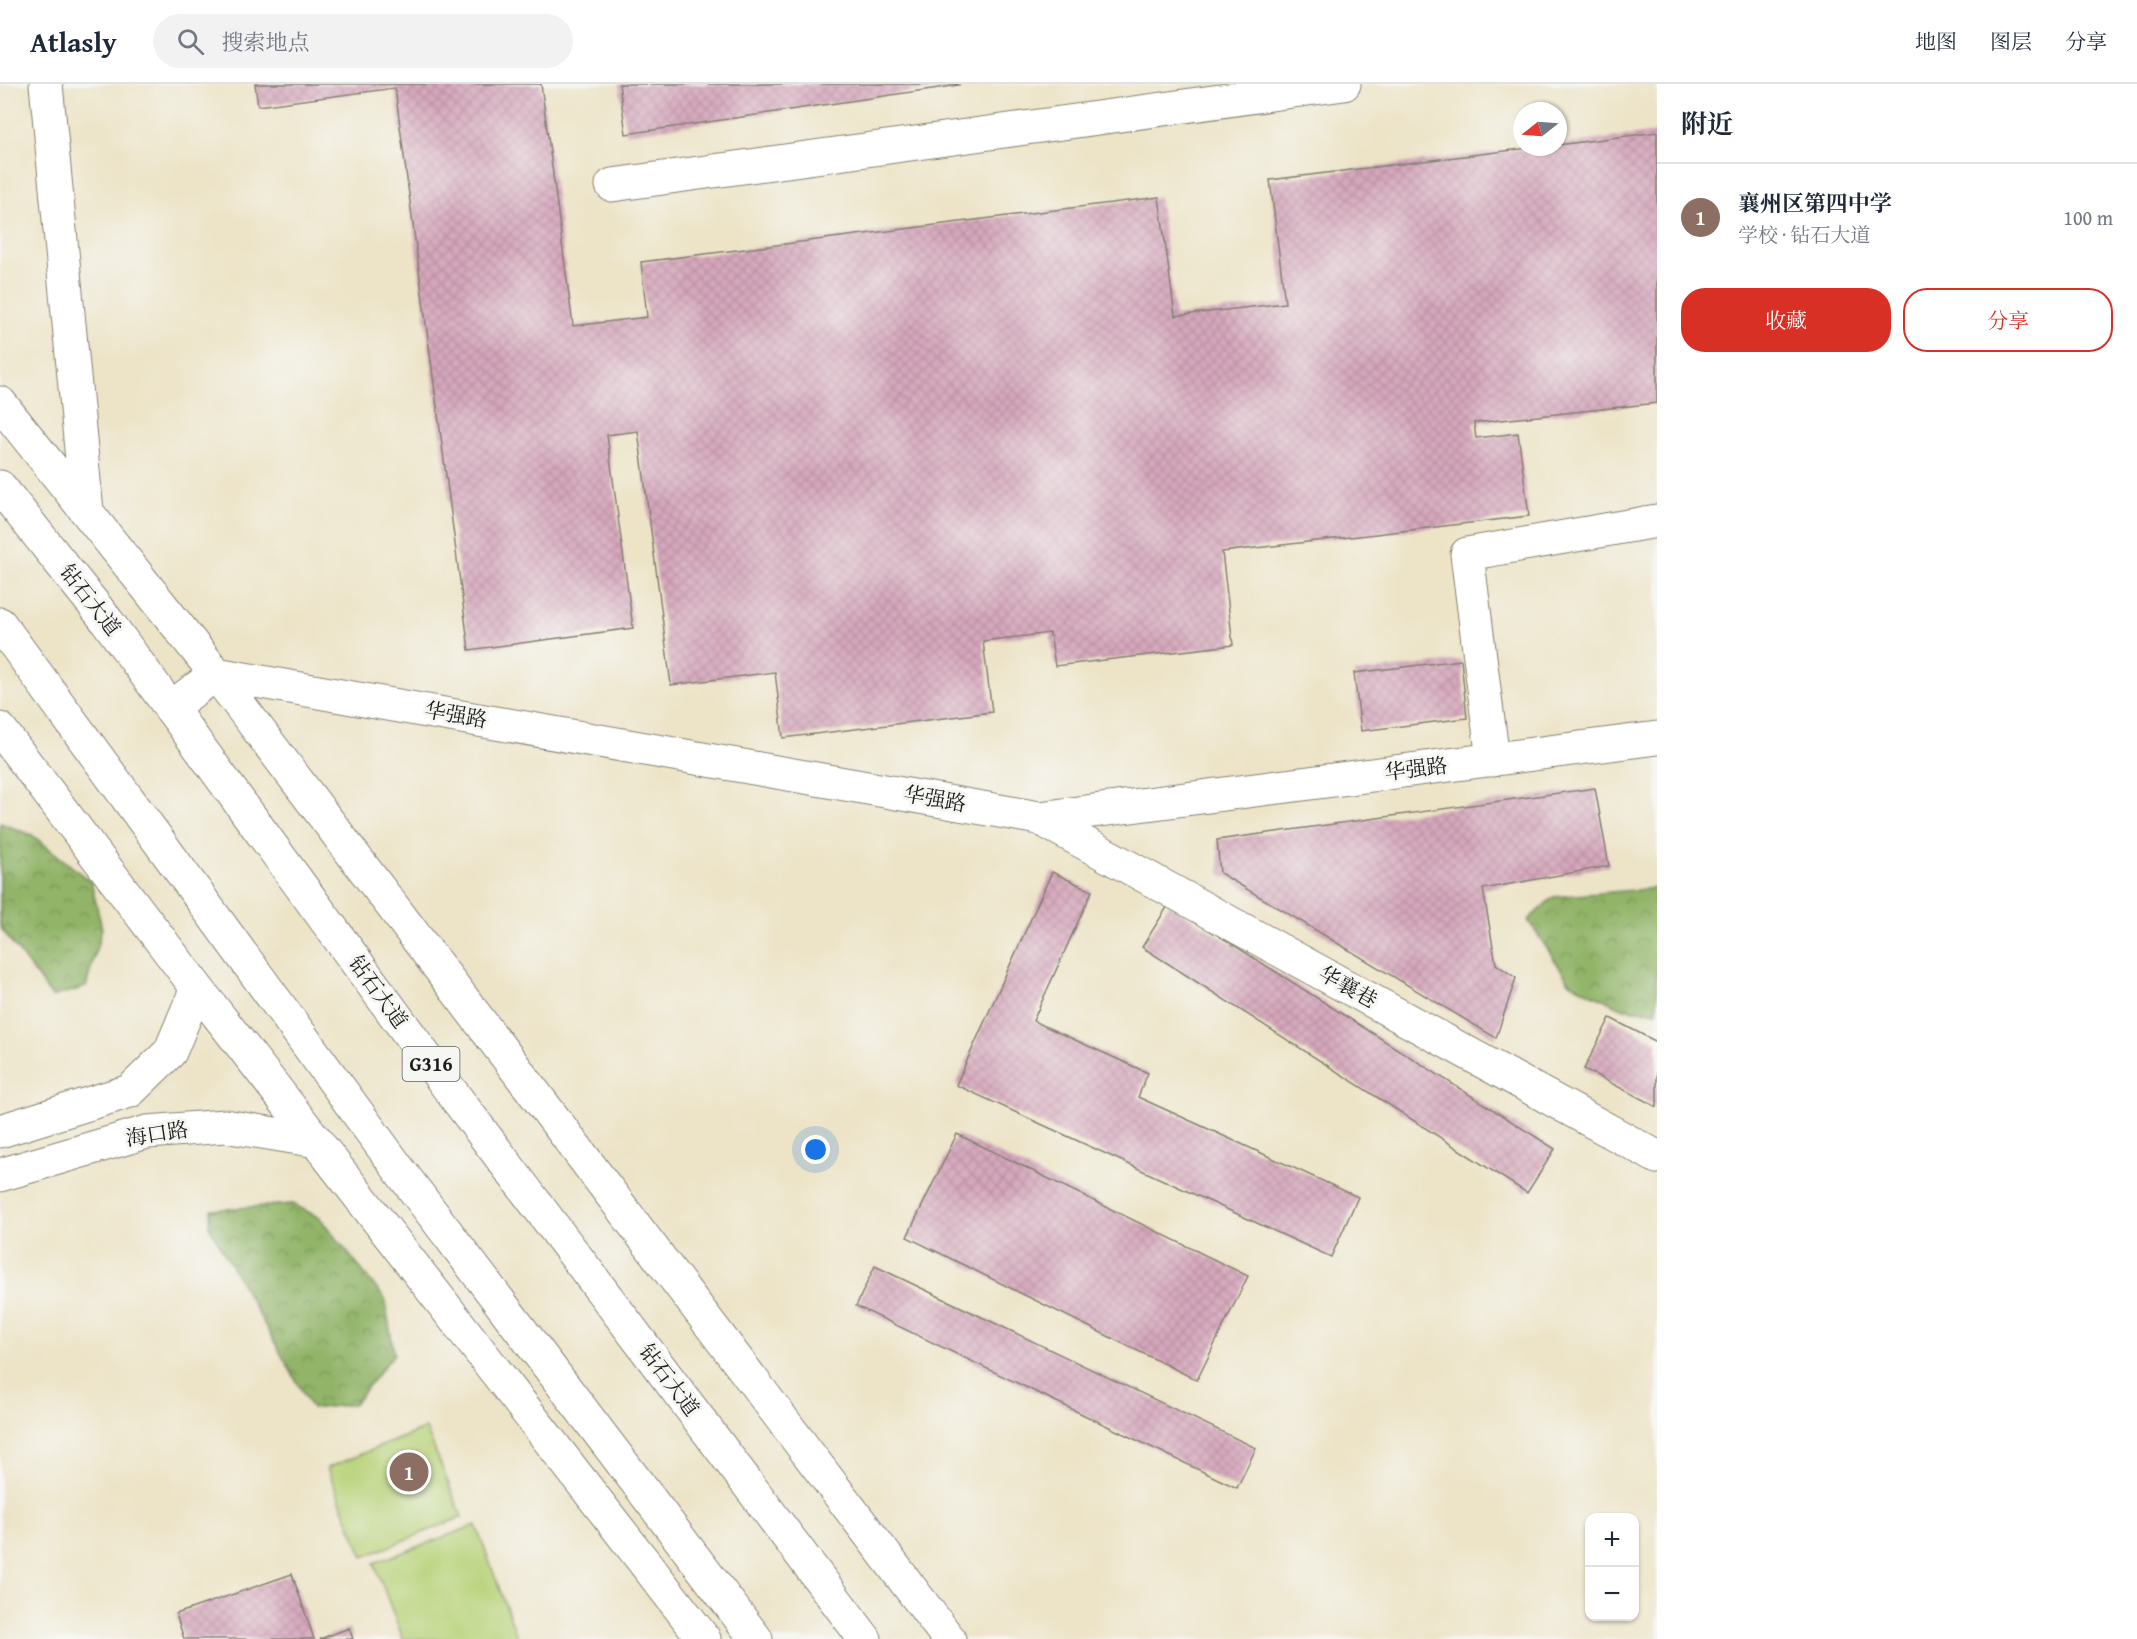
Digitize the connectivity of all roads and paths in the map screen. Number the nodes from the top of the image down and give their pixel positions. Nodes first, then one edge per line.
1 (46, 84) edge
2 (1344, 84) edge
3 (612, 185) dead end
4 (0, 404) edge
5 (0, 487) edge
6 (87, 512) junction
7 (1657, 521) edge
8 (0, 624) edge
9 (216, 674) junction
10 (170, 708) junction
11 (0, 729) edge
12 (1657, 738) edge
13 (1493, 760) junction
14 (1039, 818) junction
15 (197, 988) junction
16 (0, 1131) edge
17 (317, 1142) junction
18 (1657, 1157) edge
19 (0, 1175) edge
20 (704, 1639) edge
21 (756, 1639) edge
22 (865, 1639) edge
23 (949, 1639) edge

1 - 6 main road
2 - 3 main road
4 - 6 main road
5 - 10 main road, 钻石大道 / G316
6 - 9 main road
7 - 13 main road
8 - 21 main road
9 - 10 main road
9 - 14 main road, 华强路
9 - 23 main road
10 - 22 main road, 钻石大道 / G316
11 - 15 main road
12 - 13 main road, 华强路
13 - 14 main road, 华强路
14 - 18 main road, 华襄巷
15 - 16 main road
15 - 17 main road
17 - 19 main road, 海口路
17 - 20 main road

